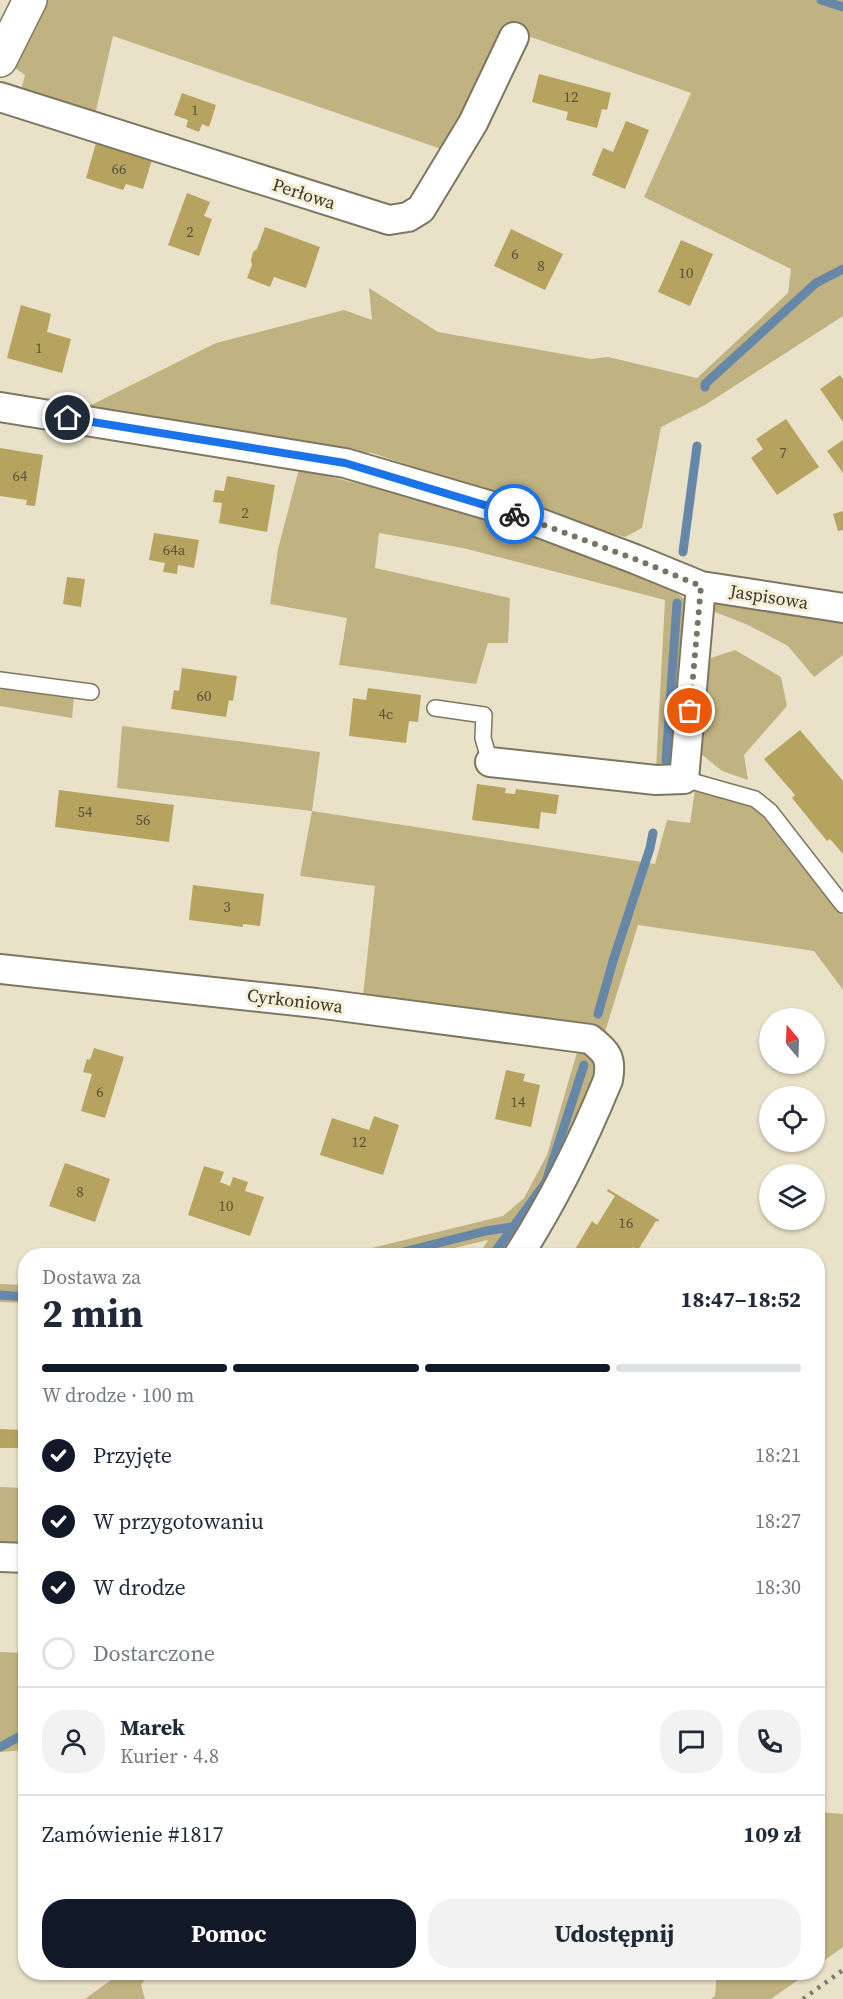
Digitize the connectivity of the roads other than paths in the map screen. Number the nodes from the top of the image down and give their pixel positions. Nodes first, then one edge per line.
1 (30, 0) edge
2 (514, 37) dead end
3 (0, 60) edge
4 (0, 97) edge
5 (0, 407) edge
6 (701, 586) junction
7 (843, 608) edge
8 (0, 680) edge
9 (91, 692) dead end
10 (435, 708) dead end
11 (490, 762) joint
12 (684, 779) junction
13 (843, 905) edge
14 (0, 969) edge
15 (523, 1248) edge
16 (0, 1557) edge
17 (18, 1558) edge

1 - 3 street
2 - 4 street, Perłowa
5 - 6 street, Jaspisowa
6 - 7 street, Jaspisowa
6 - 12 street
8 - 9 lane
10 - 11 lane
11 - 12 street
12 - 13 lane
14 - 15 street, Cyrkoniowa
16 - 17 street

